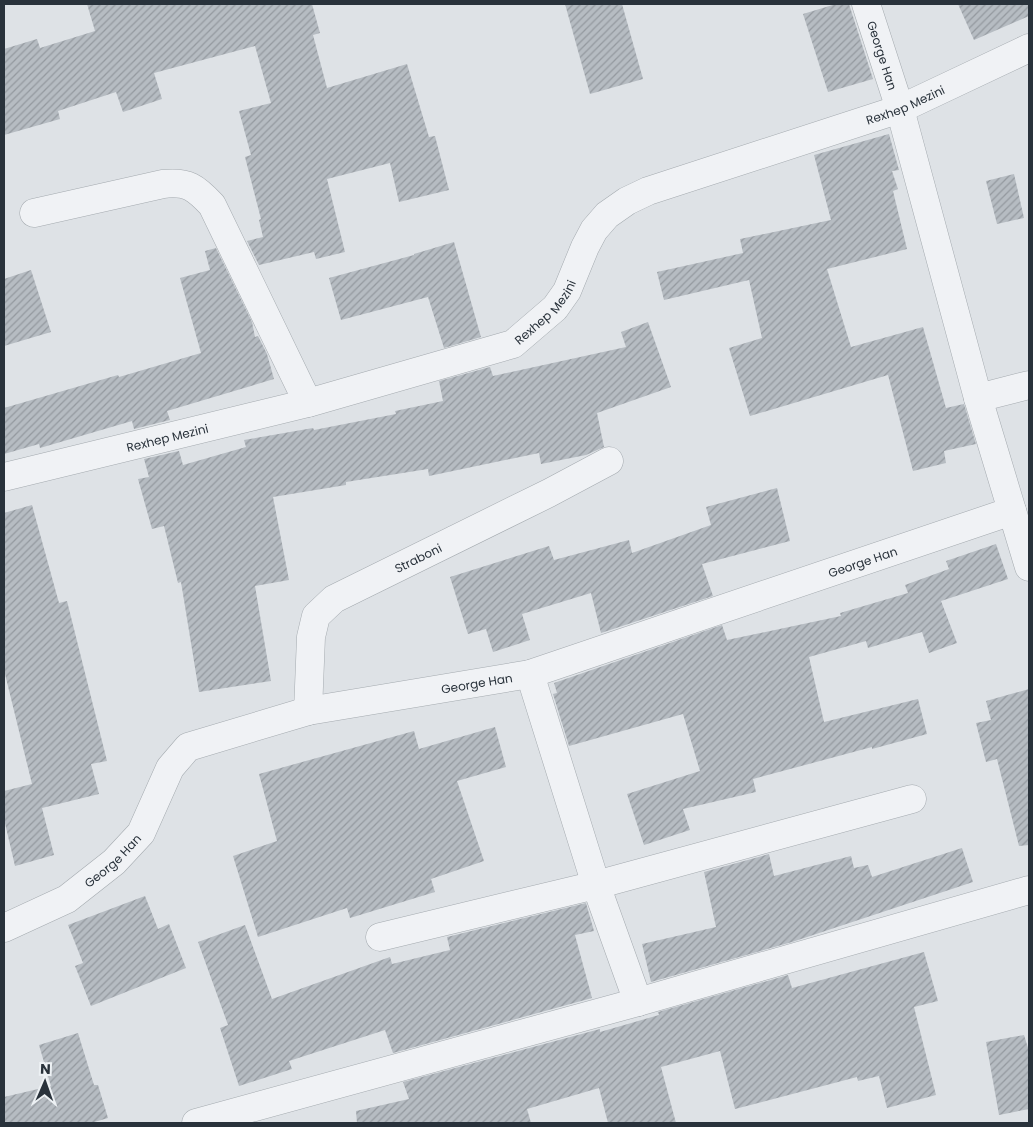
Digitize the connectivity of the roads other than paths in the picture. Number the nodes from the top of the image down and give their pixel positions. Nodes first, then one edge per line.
1 (866, 4) edge
2 (1029, 48) edge
3 (900, 109) junction
4 (34, 213) dead end
5 (1029, 385) edge
6 (978, 398) junction
7 (308, 402) junction
8 (609, 461) dead end
9 (4, 477) edge
10 (1012, 511) junction
11 (1029, 567) edge
12 (530, 674) junction
13 (308, 711) junction
14 (912, 799) dead end
15 (596, 885) junction
16 (1029, 890) edge
17 (4, 928) edge
18 (380, 937) dead end
19 (638, 1002) junction
20 (196, 1123) edge

1 - 3 street, George Han
2 - 3 street, Rexhep Mezini
3 - 6 street, George Han
3 - 7 street, Rexhep Mezini
4 - 7 street
5 - 6 street
6 - 10 street, George Han
7 - 9 street, Rexhep Mezini
8 - 13 street, Straboni
10 - 11 street, George Han
10 - 12 street, George Han
12 - 13 street, George Han
12 - 15 street
13 - 17 street, George Han
14 - 15 street
15 - 18 street
15 - 19 street
16 - 19 street
19 - 20 street

